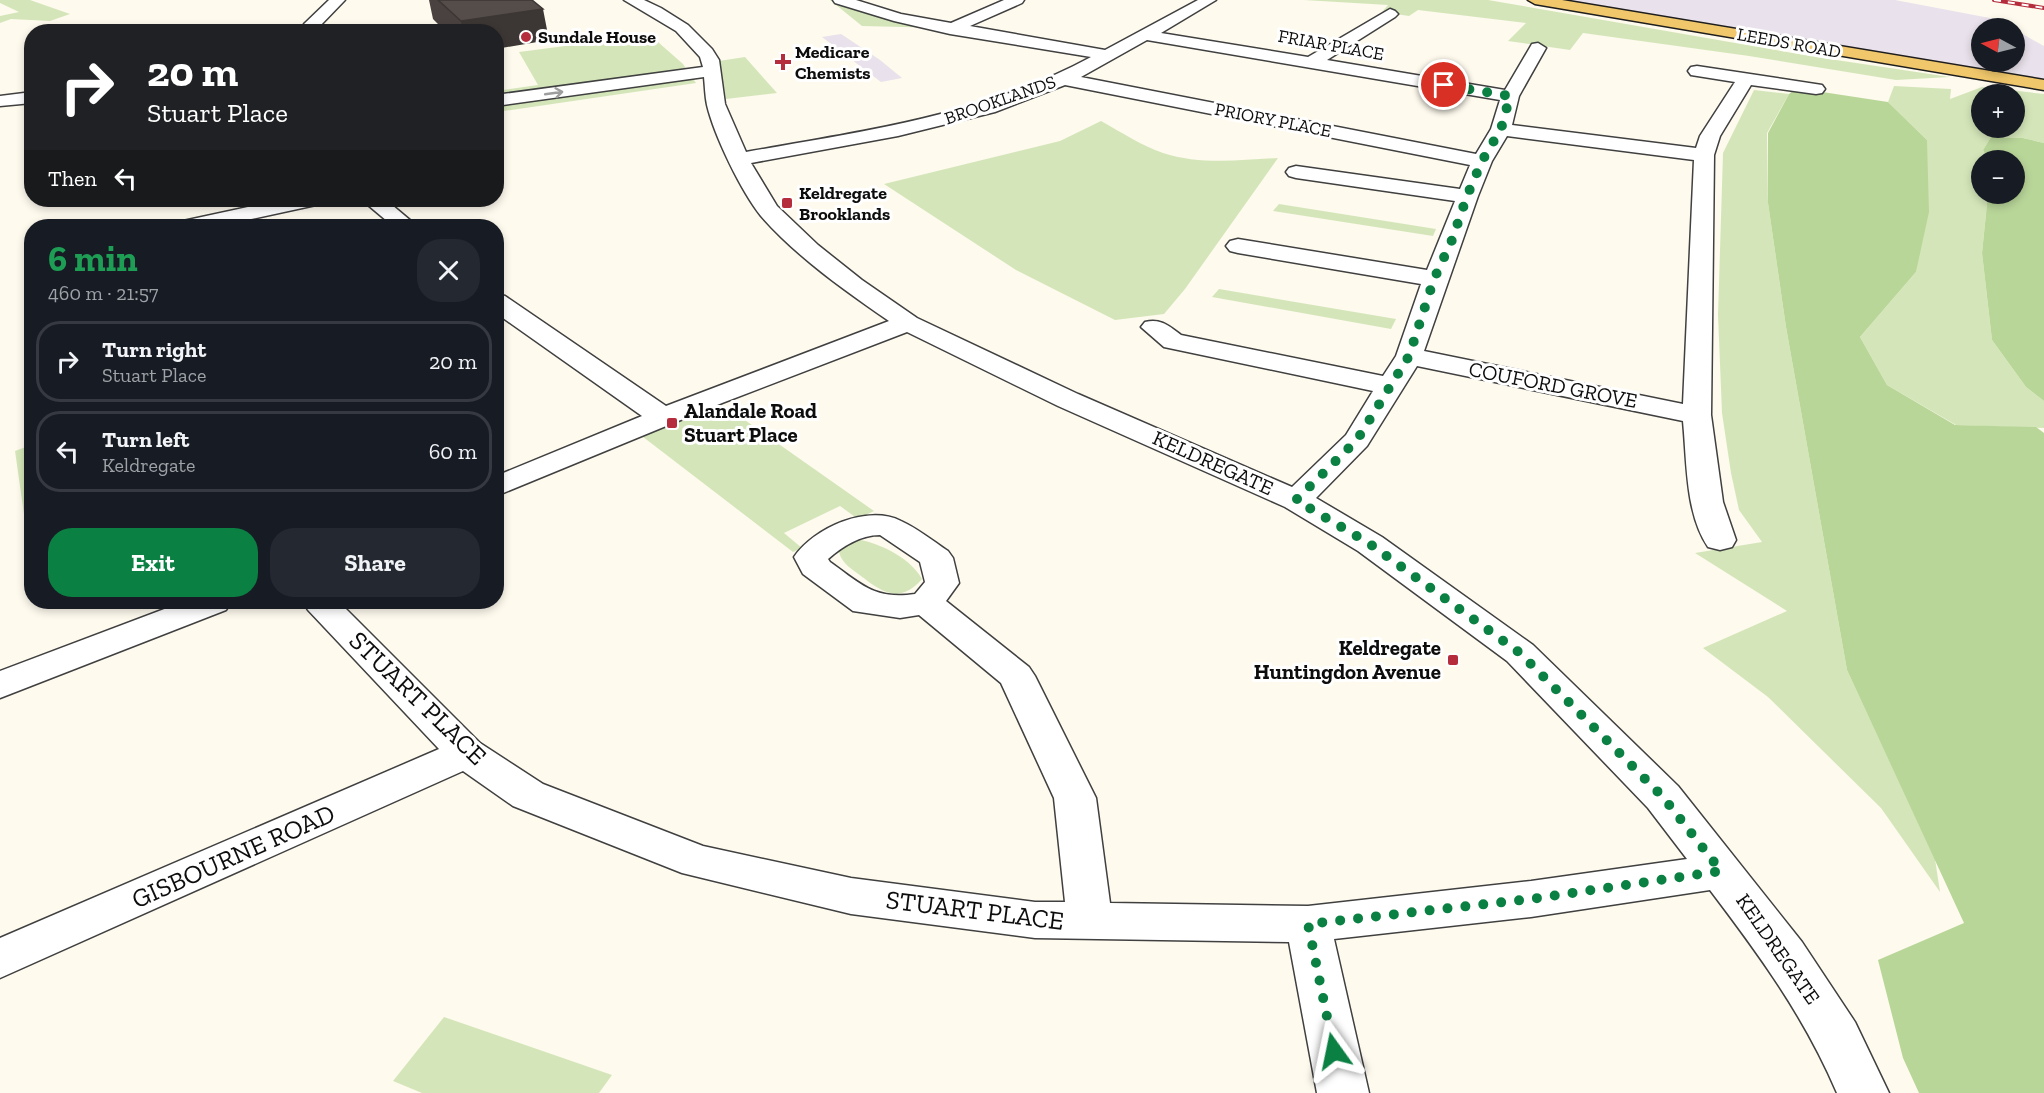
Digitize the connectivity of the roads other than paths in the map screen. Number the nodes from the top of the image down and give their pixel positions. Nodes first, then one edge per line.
1 (337, 0) edge
2 (631, 0) edge
3 (840, 0) edge
4 (1017, 0) edge
5 (1209, 0) edge
6 (1534, 0) edge
7 (1389, 20) dead end
8 (313, 24) edge
9 (950, 29) junction
10 (1145, 35) junction
11 (1538, 48) dead end
12 (1105, 55) junction
13 (1312, 62) junction
14 (712, 70) junction
15 (1697, 71) dead end
16 (1064, 79) junction
17 (1746, 79) junction
18 (2044, 85) edge
19 (1816, 89) dead end
20 (1510, 96) junction
21 (24, 98) edge
22 (504, 99) edge
23 (0, 101) edge
24 (1501, 129) junction
25 (1704, 155) junction
26 (738, 159) junction
27 (1482, 161) junction
28 (1296, 172) dead end
29 (1467, 196) junction
30 (276, 207) edge
31 (382, 207) edge
32 (222, 219) edge
33 (397, 219) edge
34 (1238, 246) dead end
35 (1434, 279) junction
36 (504, 307) edge
37 (908, 323) junction
38 (1154, 327) dead end
39 (1409, 356) junction
40 (1390, 386) junction
41 (1697, 415) junction
42 (663, 417) junction
43 (504, 484) edge
44 (1296, 500) junction
45 (1720, 540) dead end
46 (926, 603) dead end
47 (196, 609) edge
48 (327, 609) edge
49 (0, 685) edge
50 (466, 753) junction
51 (1721, 871) junction
52 (1090, 922) junction
53 (1308, 924) junction
54 (0, 958) edge
55 (1343, 1093) edge
56 (1863, 1093) edge

1 - 8 street
2 - 14 street, KELDREGATE
3 - 9 street
4 - 9 street
5 - 10 street, BROOKLANDS
6 - 18 main road, LEEDS ROAD
7 - 13 street
9 - 12 street
10 - 12 street, BROOKLANDS
10 - 13 street, FRIAR PLACE
11 - 20 street
12 - 16 street, BROOKLANDS
13 - 20 street, FRIAR PLACE
22 -> 14 street
14 - 26 street, KELDREGATE
15 - 17 street
16 - 26 street, BROOKLANDS
16 - 27 street, PRIORY PLACE
17 - 19 street
17 - 25 street
20 - 24 street
21 - 23 street
24 - 25 street
24 - 27 street
25 - 41 street
26 - 37 street, KELDREGATE
27 - 29 street
28 - 29 street
29 - 35 street
30 - 32 street
31 - 33 street
34 - 35 street
35 - 39 street
36 - 42 street
37 - 42 street
37 - 44 street, KELDREGATE
38 - 40 street
39 - 40 street
39 - 41 street, COUFORD GROVE
40 - 44 street
41 - 45 street
42 - 43 street
44 - 51 street, KELDREGATE
46 - 52 street
47 - 49 street
48 - 50 street, STUART PLACE
50 - 52 street, STUART PLACE
50 - 54 street, GISBOURNE ROAD
51 - 53 street, STUART PLACE
51 - 56 street, KELDREGATE
52 - 53 street, STUART PLACE
53 - 55 street

